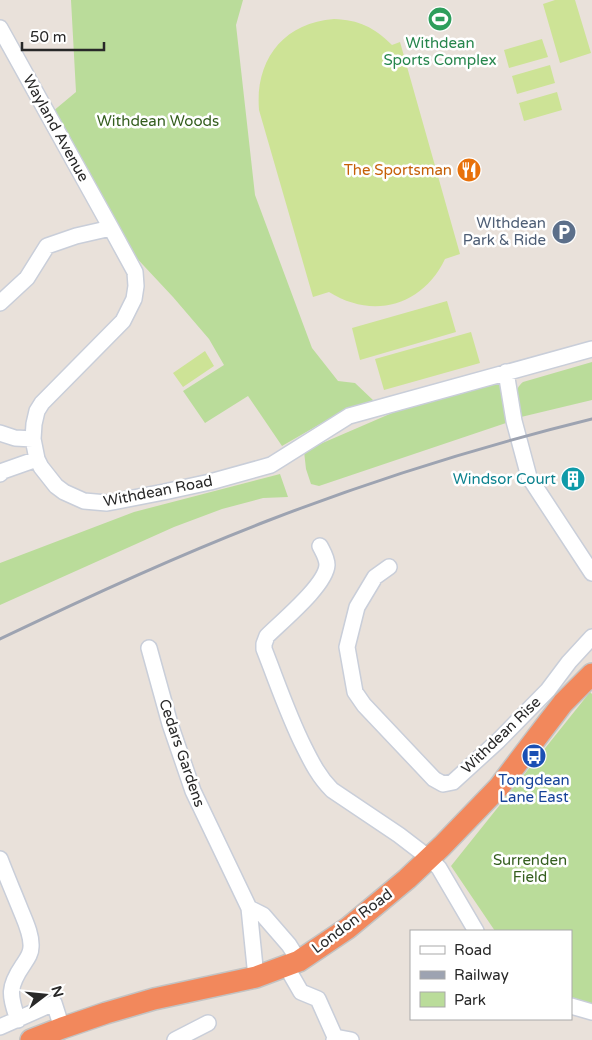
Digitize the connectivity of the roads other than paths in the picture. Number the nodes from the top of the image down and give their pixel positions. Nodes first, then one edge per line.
1 (0, 28) edge
2 (111, 228) junction
3 (0, 303) edge
4 (592, 349) edge
5 (509, 372) junction
6 (0, 433) edge
7 (33, 439) junction
8 (37, 459) junction
9 (0, 474) edge
10 (320, 546) dead end
11 (389, 567) dead end
12 (592, 574) edge
13 (592, 637) edge
14 (148, 648) dead end
15 (592, 674) edge
16 (429, 858) junction
17 (0, 859) edge
18 (249, 908) junction
19 (475, 930) edge
20 (292, 963) junction
21 (256, 977) junction
22 (572, 1006) edge
23 (592, 1012) edge
24 (18, 1020) junction
25 (208, 1023) dead end
26 (0, 1027) edge
27 (62, 1028) junction
28 (334, 1039) edge
29 (31, 1040) edge
30 (175, 1040) edge
31 (351, 1040) edge

1 - 2 street, Wayland Avenue
2 - 3 street
2 - 7 street, Withdean Road
4 - 5 street, Withdean Road
5 - 8 street, Withdean Road
5 - 12 street
6 - 7 street
7 - 8 street, Withdean Road
8 - 9 street
10 - 16 street
11 - 13 street, Withdean Rise
14 - 18 street, Cedars Gardens
15 - 16 highway, London Road
16 - 19 street
16 - 20 highway, London Road
17 - 24 street
18 - 20 street
18 - 21 street, Cedars Gardens
20 - 21 highway, London Road
20 - 28 street
21 - 27 highway, London Road
22 - 23 street
24 - 26 street
24 - 27 street
25 - 30 street
27 - 29 highway, London Road
28 - 31 street

